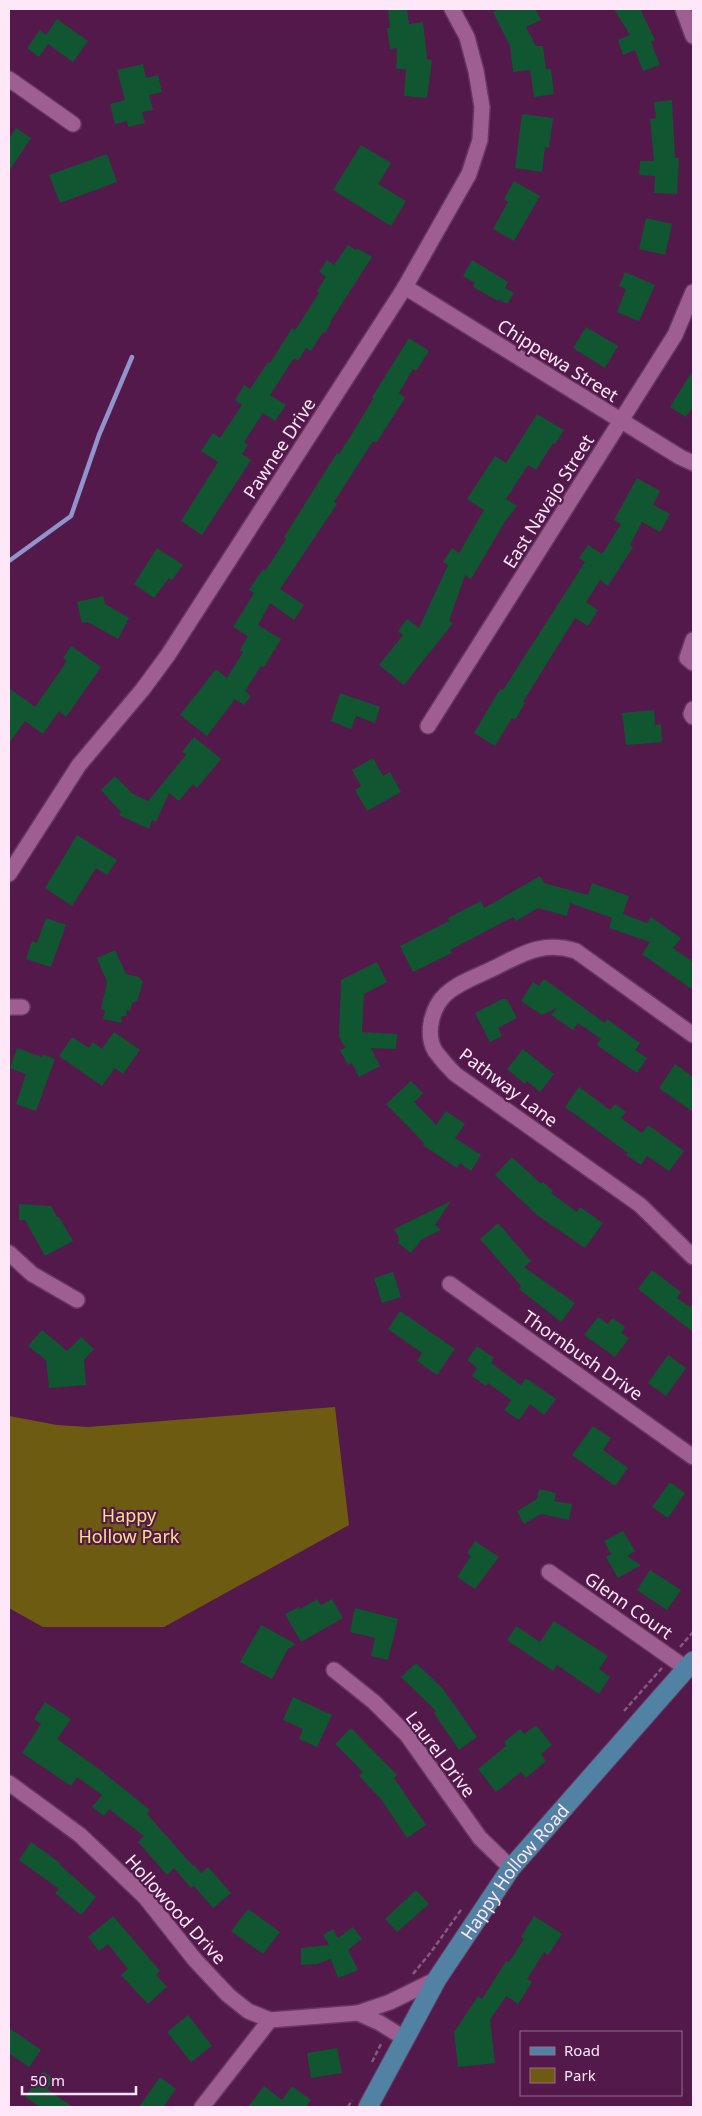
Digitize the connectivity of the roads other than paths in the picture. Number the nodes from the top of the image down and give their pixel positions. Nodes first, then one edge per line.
1 (452, 9) edge
2 (683, 9) edge
3 (693, 36) edge
4 (9, 79) edge
5 (73, 124) dead end
6 (404, 286) junction
7 (693, 292) edge
8 (621, 420) junction
9 (693, 463) edge
10 (693, 640) edge
11 (693, 663) edge
12 (693, 709) edge
13 (693, 717) edge
14 (428, 726) dead end
15 (9, 874) edge
16 (693, 1035) edge
17 (9, 1252) edge
18 (693, 1257) edge
19 (450, 1284) dead end
20 (77, 1300) dead end
21 (693, 1457) edge
22 (549, 1572) dead end
23 (690, 1665) edge
24 (334, 1670) dead end
25 (9, 1783) edge
26 (511, 1868) junction
27 (437, 1979) junction
28 (358, 2013) junction
29 (270, 2020) junction
30 (404, 2038) junction
31 (202, 2107) edge
32 (368, 2107) edge

1 - 6 street, Pawnee Drive
2 - 3 street
4 - 5 street
6 - 8 street, Chippewa Street
6 - 15 street, Pawnee Drive
7 - 8 street, East Navajo Street
8 - 9 street, Chippewa Street
8 - 14 street, East Navajo Street
10 - 11 street
12 - 13 street
16 - 18 street, Pathway Lane
17 - 20 street
19 - 21 street, Thornbush Drive
22 - 23 street, Glenn Court
23 - 26 main road, Happy Hollow Road
24 - 26 street, Laurel Drive
25 - 29 street, Hollowood Drive
26 - 27 main road, Happy Hollow Road
27 - 28 street
27 - 30 main road, Happy Hollow Road
28 - 29 street
28 - 30 street
29 - 31 street
30 - 32 main road, Happy Hollow Road

